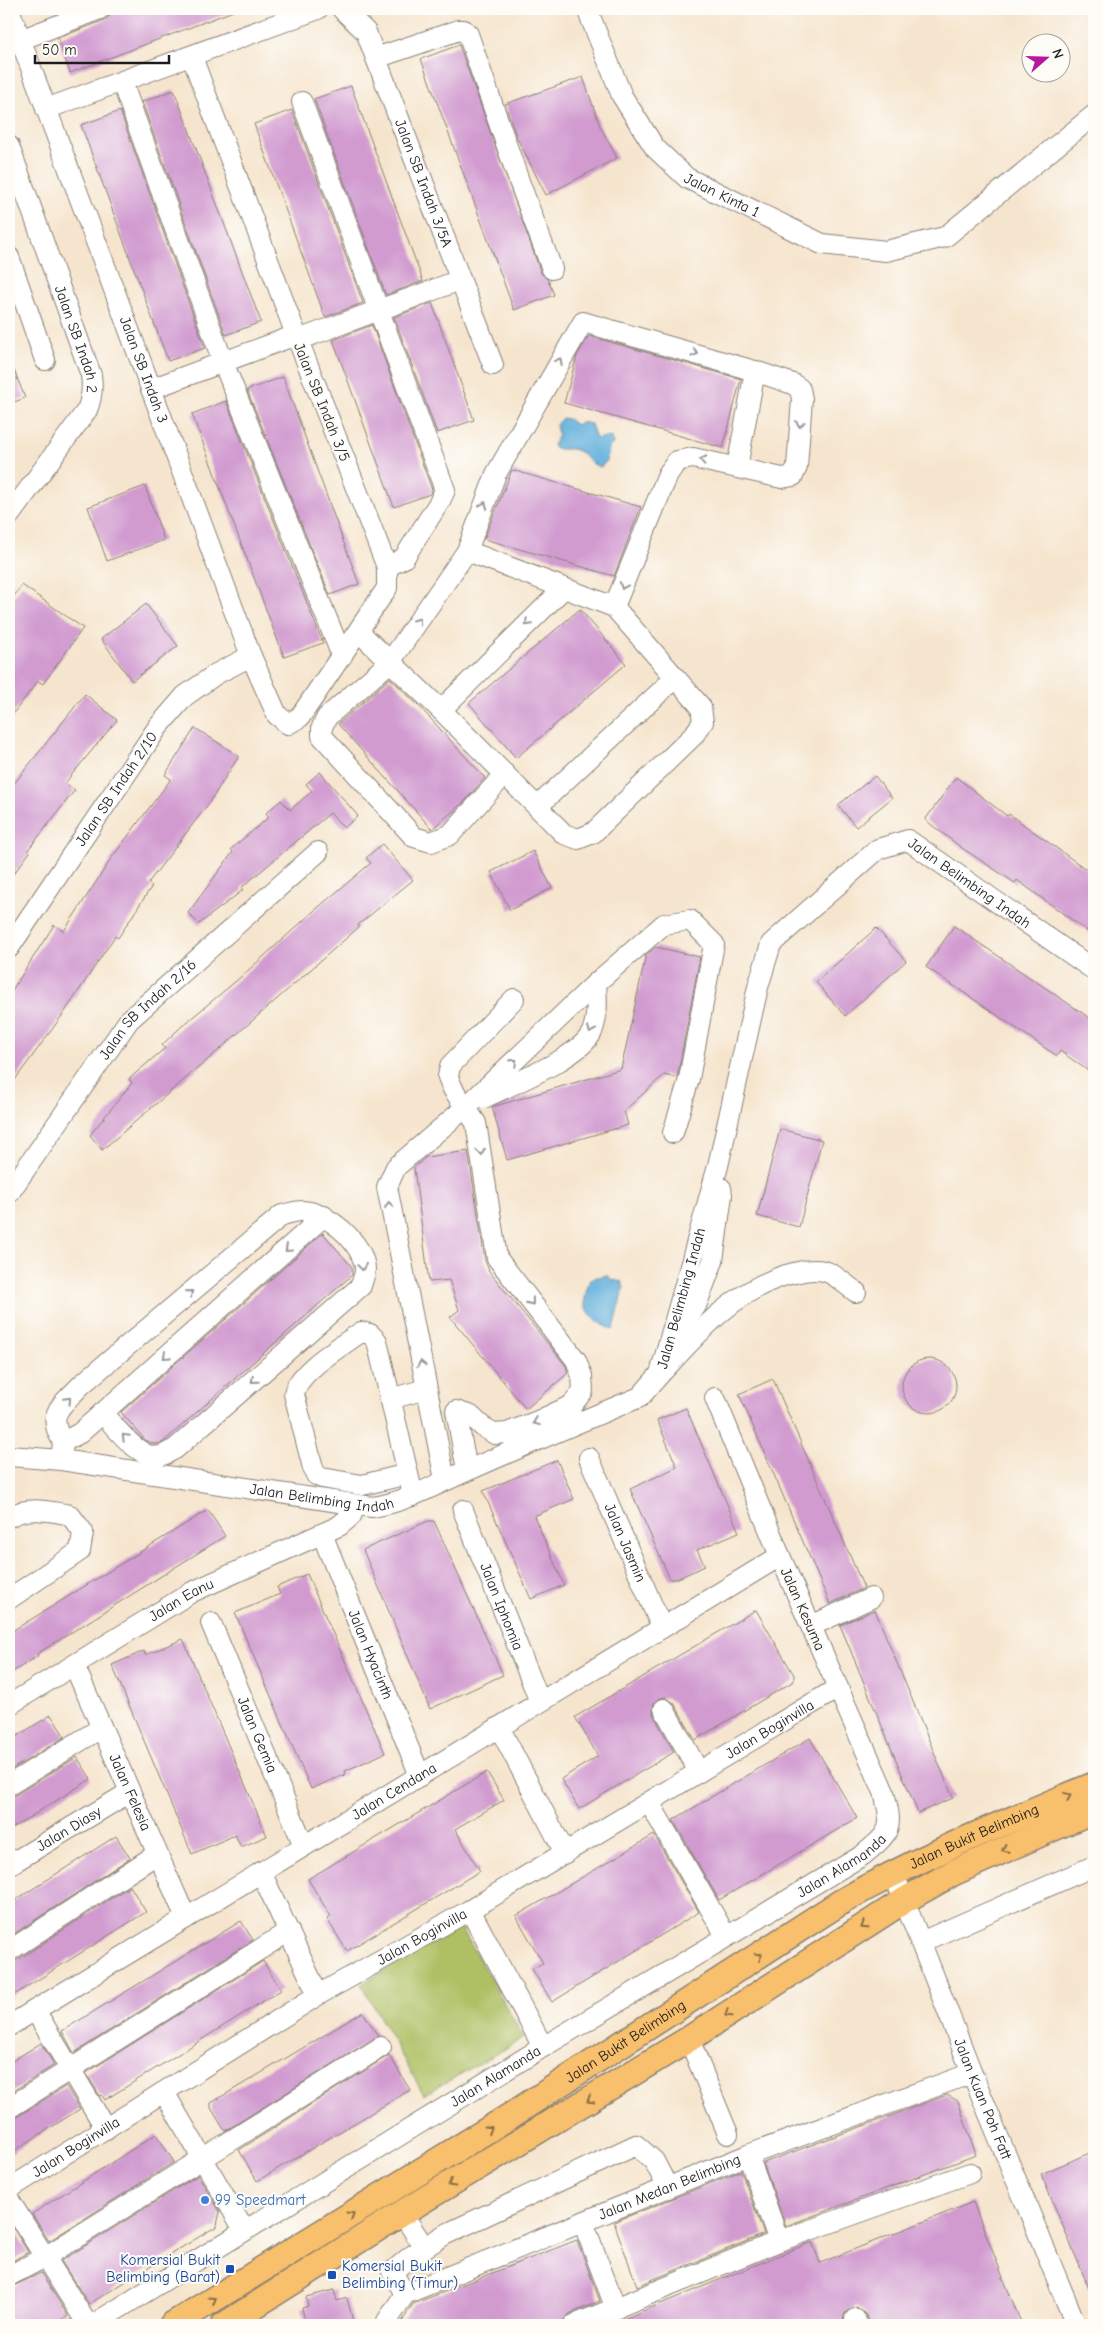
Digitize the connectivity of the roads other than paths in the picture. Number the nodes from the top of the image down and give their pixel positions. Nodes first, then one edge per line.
1 (9, 9) edge
2 (100, 9) edge
3 (318, 9) edge
4 (342, 9) edge
5 (587, 9) edge
6 (20, 40) junction
7 (192, 57) junction
8 (376, 58) junction
9 (122, 82) junction
10 (302, 102) dead end
11 (46, 109) junction
12 (1094, 116) edge
13 (9, 146) edge
14 (9, 257) edge
15 (552, 269) dead end
16 (460, 280) junction
17 (379, 310) junction
18 (297, 337) junction
19 (45, 360) dead end
20 (223, 362) junction
21 (492, 364) dead end
22 (755, 371) junction
23 (152, 389) junction
24 (737, 467) junction
25 (9, 516) edge
26 (467, 551) junction
27 (387, 567) junction
28 (563, 589) junction
29 (614, 607) junction
30 (359, 632) junction
31 (251, 656) junction
32 (342, 656) junction
33 (390, 662) junction
34 (675, 678) junction
35 (441, 710) junction
36 (288, 724) joint
37 (505, 774) junction
38 (538, 806) junction
39 (318, 852) dead end
40 (9, 948) edge
41 (1094, 970) edge
42 (596, 982) junction
43 (514, 999) dead end
44 (466, 1107) junction
45 (673, 1133) dead end
46 (9, 1193) edge
47 (324, 1216) junction
48 (856, 1292) dead end
49 (660, 1374) junction
50 (426, 1388) junction
51 (714, 1398) dead end
52 (390, 1399) junction
53 (431, 1411) junction
54 (456, 1411) junction
55 (102, 1413) junction
56 (62, 1451) junction
57 (9, 1456) edge
58 (588, 1458) dead end
59 (467, 1470) junction
60 (408, 1474) junction
61 (445, 1480) junction
62 (413, 1496) junction
63 (355, 1505) junction
64 (463, 1510) dead end
65 (9, 1516) edge
66 (322, 1534) junction
67 (780, 1556) junction
68 (871, 1598) dead end
69 (9, 1599) edge
70 (211, 1623) dead end
71 (811, 1626) junction
72 (662, 1628) junction
73 (74, 1665) junction
74 (838, 1688) junction
75 (540, 1702) junction
76 (9, 1705) edge
77 (664, 1709) dead end
78 (499, 1727) junction
79 (101, 1728) junction
80 (699, 1772) junction
81 (420, 1776) junction
82 (9, 1785) edge
83 (1094, 1785) edge
84 (130, 1792) junction
85 (648, 1802) junction
86 (1094, 1810) edge
87 (891, 1820) joint
88 (304, 1846) junction
89 (565, 1853) junction
90 (157, 1854) junction
91 (9, 1865) edge
92 (1094, 1866) edge
93 (261, 1872) junction
94 (893, 1872) junction
95 (905, 1900) junction
96 (470, 1910) junction
97 (186, 1918) junction
98 (289, 1931) junction
99 (726, 1936) junction
100 (921, 1942) junction
101 (9, 1951) edge
102 (318, 1995) junction
103 (35, 2010) junction
104 (9, 2025) edge
105 (689, 2039) junction
106 (381, 2047) dead end
107 (543, 2047) junction
108 (70, 2069) junction
109 (972, 2073) junction
110 (164, 2092) junction
111 (9, 2108) edge
112 (106, 2128) junction
113 (728, 2134) dead end
114 (748, 2156) junction
115 (203, 2157) junction
116 (970, 2174) dead end
117 (668, 2188) junction
118 (9, 2190) edge
119 (9, 2200) edge
120 (402, 2213) junction
121 (583, 2222) junction
122 (244, 2230) junction
123 (778, 2242) junction
124 (424, 2247) junction
125 (45, 2257) junction
126 (9, 2276) edge
127 (405, 2294) junction
128 (616, 2309) junction
129 (90, 2325) edge
130 (172, 2325) edge
131 (224, 2325) edge
132 (388, 2325) edge
133 (574, 2325) edge
134 (1076, 2325) edge

1 - 6 street, Jalan SB Indah 3
2 - 6 street
3 - 7 street
4 - 8 street, Jalan SB Indah 3/5A
5 - 12 street, Jalan Kinta 1
6 - 11 street, Jalan SB Indah 3
7 - 9 street
7 - 18 street, Jalan SB Indah 3/5
8 - 15 street
8 - 16 street, Jalan SB Indah 3/5A
9 - 11 street
9 - 20 street
10 - 17 street
11 - 23 street, Jalan SB Indah 3
13 - 25 street, Jalan SB Indah 2
14 - 19 street
16 - 17 street
16 - 21 street, Jalan SB Indah 3/5A
17 - 18 street
17 - 27 street
18 - 20 street
18 - 27 street, Jalan SB Indah 3/5
20 - 23 street
20 - 32 street
22 - 24 street
22 -> 24 street
26 -> 22 street
23 - 31 street, Jalan SB Indah 3
24 -> 29 street
26 - 28 street
33 -> 26 street
27 - 30 street, Jalan SB Indah 3/5
28 - 29 street
28 -> 35 street
29 - 34 street
30 - 32 street, Jalan SB Indah 3/5
30 - 33 street
31 - 36 street, Jalan SB Indah 3
31 - 40 street, Jalan SB Indah 2/10
32 - 36 street, Jalan SB Indah 3/5
33 - 35 street
33 - 37 street
34 - 38 street
34 - 38 street
35 - 37 street
37 - 38 street
39 - 46 street, Jalan SB Indah 2/16
41 - 49 street, Jalan Belimbing Indah
44 -> 42 street
42 -> 44 street
42 - 45 street
43 - 44 street
50 -> 44 street
44 -> 54 street
47 -> 55 street
47 -> 55 street
56 -> 47 street
48 - 49 street
49 - 59 street, Jalan Belimbing Indah
50 - 52 street
50 - 53 street
51 - 67 street, Jalan Kesuma
52 - 60 street
52 - 60 street
53 - 54 street
53 - 61 street
54 - 59 street
55 - 56 street
56 - 57 street, Jalan Belimbing Indah
56 - 63 street, Jalan Belimbing Indah
58 - 72 street, Jalan Jasmin
59 - 61 street, Jalan Belimbing Indah
60 - 62 street
61 - 62 street, Jalan Belimbing Indah
62 - 63 street, Jalan Belimbing Indah
63 - 66 street, Jalan Eanu
64 - 75 street, Jalan Iphomia
65 - 69 street
66 - 73 street, Jalan Eanu
66 - 81 street, Jalan Hyacinth
67 - 71 street, Jalan Kesuma
67 - 72 street, Jalan Cendana
68 - 71 street
70 - 88 street, Jalan Gemia
71 - 74 street, Jalan Kesuma
72 - 75 street, Jalan Cendana
73 - 76 street, Jalan Eanu
73 - 79 street, Jalan Felesia
74 - 80 street, Jalan Boginvilla
74 - 87 street, Jalan Kesuma
75 - 78 street, Jalan Cendana
77 - 80 street
78 - 81 street, Jalan Cendana
78 - 89 street
79 - 82 street
79 - 84 street, Jalan Felesia
80 - 85 street, Jalan Boginvilla
81 - 88 street, Jalan Cendana
94 -> 83 main road, Jalan Bukit Belimbing
84 - 90 street, Jalan Felesia
84 - 91 street, Jalan Diasy
85 - 89 street, Jalan Boginvilla
85 - 99 street
86 -> 95 main road, Jalan Bukit Belimbing
87 - 99 street, Jalan Alamanda
88 - 93 street, Jalan Cendana
89 - 96 street, Jalan Boginvilla
90 - 97 street, Jalan Felesia
90 - 101 street
92 - 100 street
93 - 97 street, Jalan Cendana
93 - 98 street
94 - 95 street, Jalan Kuan Poh Fatt
130 -> 94 main road, Jalan Bukit Belimbing
95 - 100 street, Jalan Kuan Poh Fatt
95 -> 105 main road, Jalan Bukit Belimbing
96 - 102 street, Jalan Boginvilla
96 - 107 street
97 - 103 street, Jalan Cendana
98 - 102 street
98 - 108 street
99 - 107 street, Jalan Alamanda
100 - 109 street, Jalan Kuan Poh Fatt
102 - 110 street, Jalan Boginvilla
103 - 104 street, Jalan Cendana
103 - 108 street
105 - 113 street
105 -> 120 main road, Jalan Bukit Belimbing
106 - 115 street
107 - 122 street, Jalan Alamanda
108 - 111 street
108 - 112 street
109 - 114 street, Jalan Medan Belimbing
109 - 134 street, Jalan Kuan Poh Fatt
110 - 112 street, Jalan Boginvilla
110 - 115 street
112 - 118 street, Jalan Boginvilla
114 - 117 street, Jalan Medan Belimbing
114 - 123 street
115 - 122 street
115 - 125 street
116 - 123 street
117 - 121 street, Jalan Medan Belimbing
117 - 124 street
119 - 125 street
120 - 124 street
120 - 131 main road, Jalan Bukit Belimbing
121 - 127 street, Jalan Medan Belimbing
121 - 128 street
122 - 129 street, Jalan Alamanda
123 - 128 street
124 - 127 street
125 - 126 street
125 - 129 street
127 - 132 street
128 - 133 street

